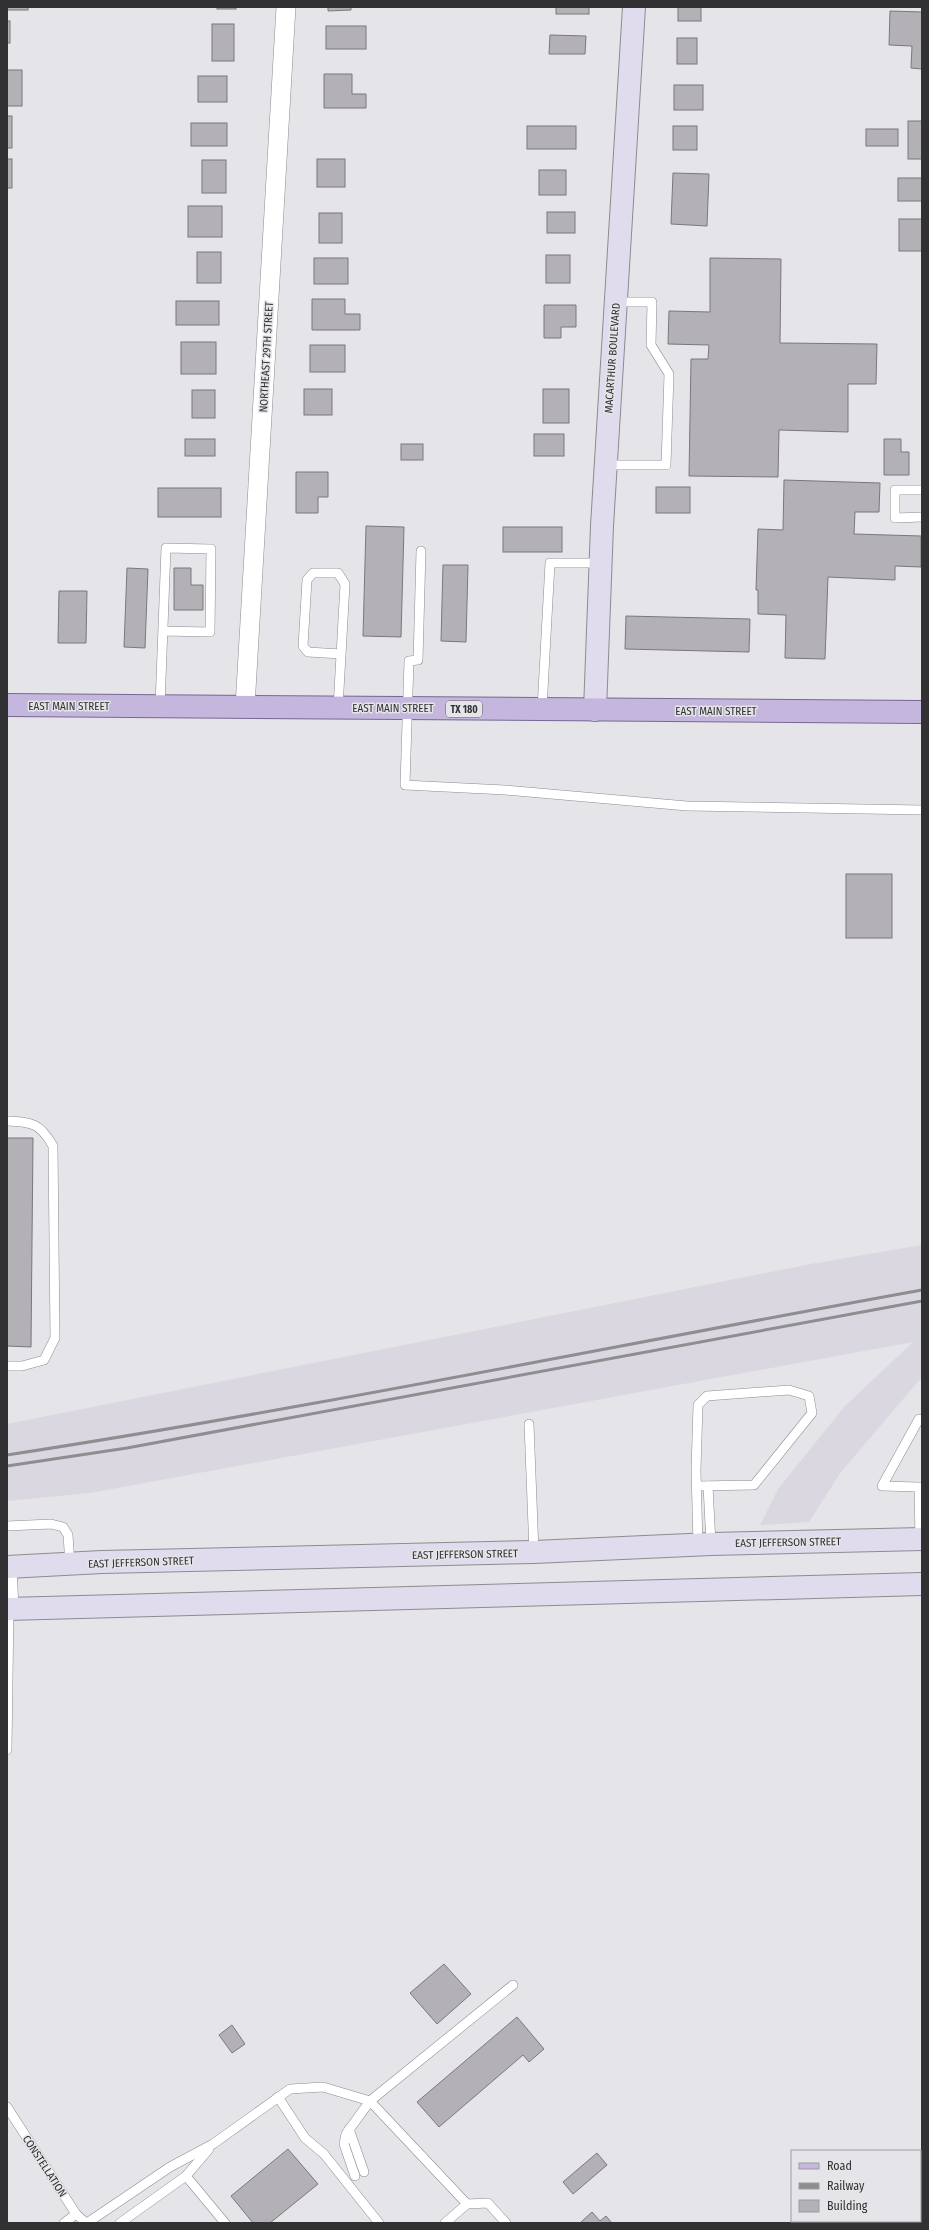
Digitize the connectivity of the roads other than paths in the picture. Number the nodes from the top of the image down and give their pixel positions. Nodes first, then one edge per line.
1 (286, 7) edge
2 (634, 7) edge
3 (616, 302) junction
4 (605, 465) junction
5 (922, 490) edge
6 (922, 517) edge
7 (421, 550) dead end
8 (600, 563) junction
9 (163, 631) junction
10 (341, 654) junction
11 (7, 705) edge
12 (160, 706) junction
13 (245, 707) junction
14 (338, 708) junction
15 (408, 708) junction
16 (542, 709) junction
17 (595, 710) junction
18 (922, 712) edge
19 (922, 810) edge
20 (7, 1121) edge
21 (7, 1366) edge
22 (919, 1419) dead end
23 (529, 1424) dead end
24 (697, 1486) junction
25 (708, 1486) junction
26 (7, 1526) edge
27 (921, 1539) edge
28 (704, 1544) junction
29 (534, 1552) junction
30 (70, 1564) junction
31 (7, 1567) edge
32 (922, 1584) edge
33 (8, 1609) edge
34 (8, 1699) edge
35 (7, 1750) edge
36 (513, 1985) dead end
37 (278, 2097) junction
38 (370, 2101) junction
39 (7, 2107) edge
40 (349, 2129) junction
41 (213, 2144) junction
42 (364, 2172) dead end
43 (186, 2176) junction
44 (355, 2176) dead end
45 (467, 2204) junction
46 (76, 2214) junction
47 (64, 2223) edge
48 (87, 2223) edge
49 (120, 2223) edge
50 (225, 2223) edge
51 (379, 2223) edge
52 (445, 2223) edge
53 (506, 2223) edge

1 - 13 street, NORTHEAST 29TH STREET
2 - 3 main road, MACARTHUR BOULEVARD
3 - 4 main road, MACARTHUR BOULEVARD
3 - 4 lane
4 - 8 main road, MACARTHUR BOULEVARD
5 - 6 lane
7 - 15 lane
8 - 16 lane
8 - 17 main road, MACARTHUR BOULEVARD
9 - 9 lane
9 - 12 lane
10 - 10 lane
10 - 14 lane
11 - 12 main road, EAST MAIN STREET / TX 180
12 - 13 main road, EAST MAIN STREET / TX 180
13 - 14 main road, EAST MAIN STREET / TX 180
14 - 15 main road, EAST MAIN STREET / TX 180
15 - 16 main road, EAST MAIN STREET / TX 180
15 - 19 lane
16 - 17 main road, EAST MAIN STREET / TX 180
17 - 18 main road, EAST MAIN STREET / TX 180
20 - 21 lane
22 - 27 lane
23 - 29 lane
24 - 25 lane
24 - 25 lane
24 - 28 lane
25 - 28 lane
26 - 30 lane
27 - 28 main road, EAST JEFFERSON STREET
28 - 29 main road, EAST JEFFERSON STREET
29 - 30 main road, EAST JEFFERSON STREET
30 - 31 main road, EAST JEFFERSON STREET
31 - 33 street
32 - 33 main road
33 - 34 lane
34 - 35 lane
36 - 38 lane
37 - 38 lane
37 - 41 lane
37 - 51 lane
38 - 40 lane
38 - 45 lane
39 - 46 lane, CONSTELLATION
40 - 42 lane
40 - 44 lane
41 - 43 lane
41 - 48 lane
43 - 49 lane
43 - 50 lane
45 - 52 lane
45 - 53 lane
46 - 47 lane
46 - 48 lane, CONSTELLATION

